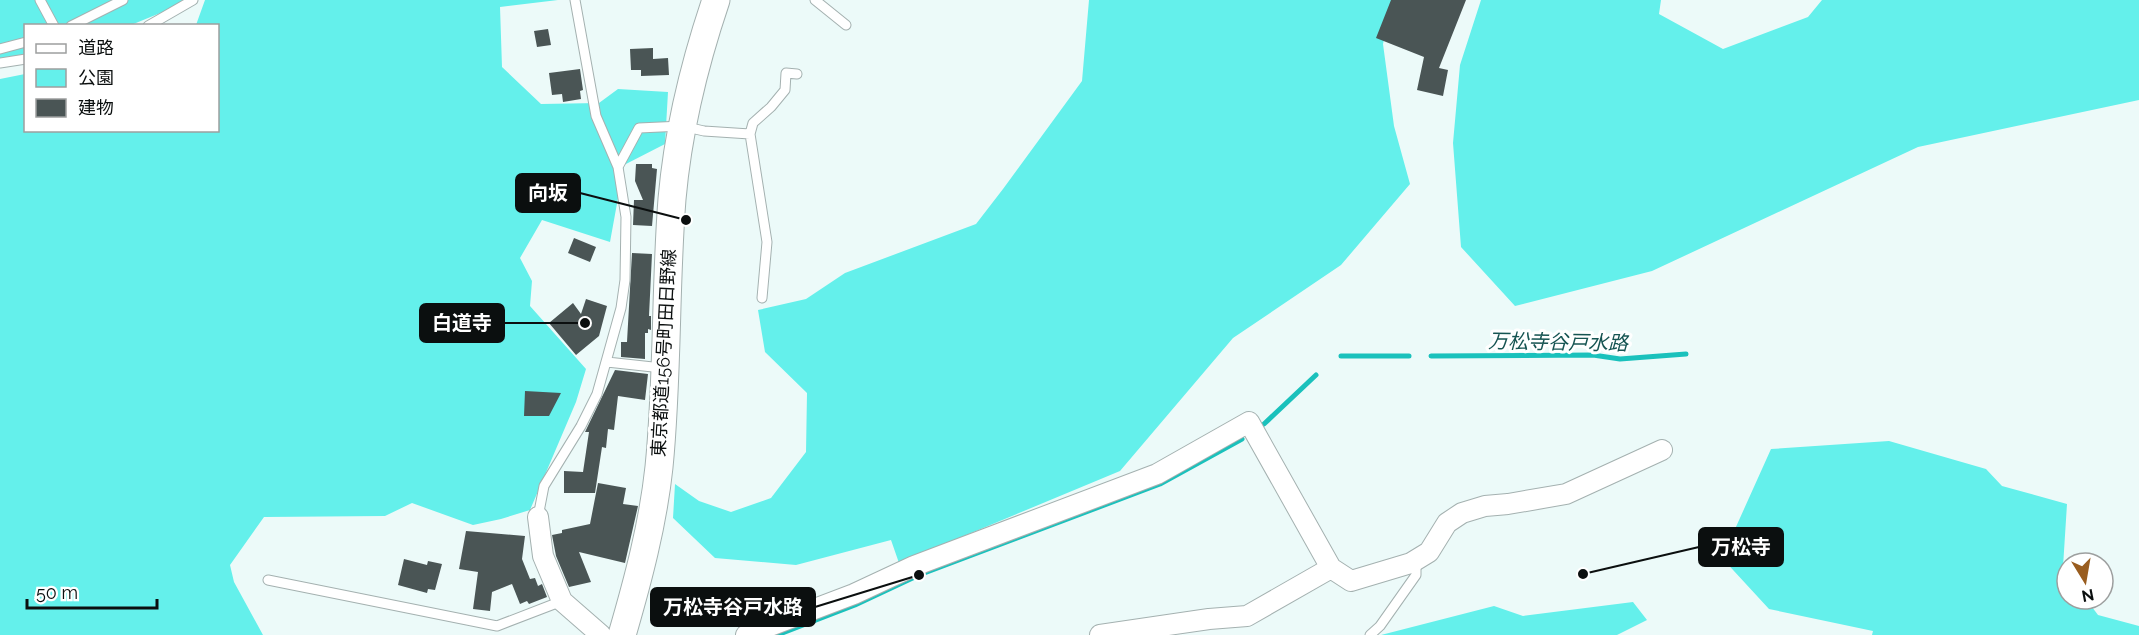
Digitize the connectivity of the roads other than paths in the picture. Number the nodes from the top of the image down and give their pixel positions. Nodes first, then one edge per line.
1 (40, 0) edge
2 (123, 0) edge
3 (193, 0) edge
4 (575, 0) edge
5 (716, 0) edge
6 (815, 0) edge
7 (53, 24) edge
8 (76, 24) edge
9 (151, 24) edge
10 (846, 25) dead end
11 (24, 43) edge
12 (0, 49) edge
13 (24, 59) edge
14 (0, 63) edge
15 (797, 74) dead end
16 (682, 126) junction
17 (750, 134) junction
18 (618, 167) junction
19 (762, 298) dead end
20 (607, 362) junction
21 (664, 369) junction
22 (1662, 450) dead end
23 (538, 517) joint
24 (1416, 560) junction
25 (1331, 568) junction
26 (268, 580) dead end
27 (562, 601) junction
28 (601, 635) edge
29 (622, 635) edge
30 (746, 635) edge
31 (1100, 635) edge
32 (1370, 635) edge

1 - 7 lane
2 - 8 lane
3 - 9 lane
4 - 18 lane
5 - 16 main road, 東京都道156号町田日野線
6 - 10 lane
11 - 12 lane
13 - 14 lane
15 - 17 lane
16 - 17 lane
16 - 18 lane
16 - 21 main road, 東京都道156号町田日野線
17 - 19 lane
18 - 20 lane
20 - 21 lane
20 - 23 lane
21 - 29 main road, 東京都道156号町田日野線
22 - 24 street
23 - 27 street
24 - 25 street
24 - 32 lane
25 - 30 street
25 - 31 street
26 - 27 lane
27 - 28 street

